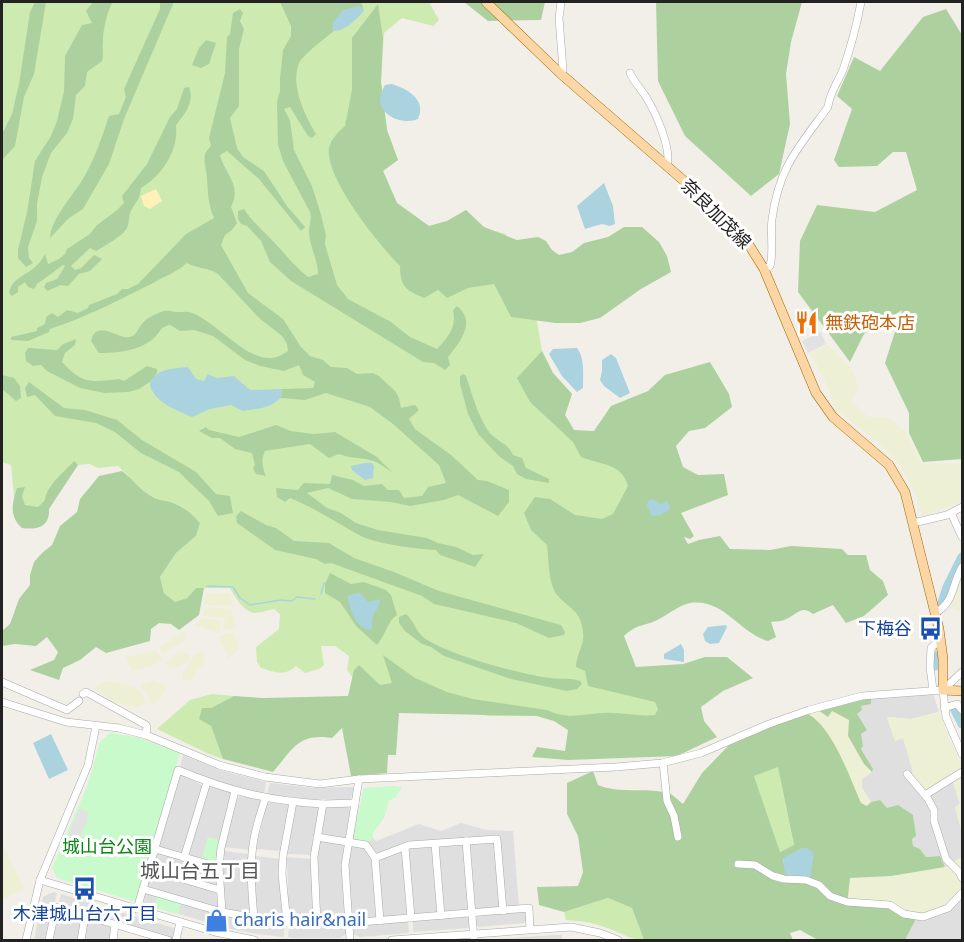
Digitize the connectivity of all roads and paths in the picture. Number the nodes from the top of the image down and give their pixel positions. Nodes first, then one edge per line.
1 (486, 2) edge
2 (561, 2) edge
3 (861, 2) edge
4 (630, 73) dead end
5 (561, 74) junction
6 (667, 167) junction
7 (764, 269) junction
8 (963, 507) edge
9 (951, 513) junction
10 (913, 523) junction
11 (963, 537) edge
12 (963, 567) edge
13 (935, 613) junction
14 (963, 672) edge
15 (2, 682) edge
16 (938, 690) junction
17 (963, 691) edge
18 (2, 702) edge
19 (944, 708) junction
20 (963, 710) edge
21 (96, 726) junction
22 (146, 735) junction
23 (963, 754) edge
24 (663, 763) junction
25 (963, 772) edge
26 (907, 774) dead end
27 (359, 779) junction
28 (207, 782) junction
29 (235, 791) junction
30 (925, 795) junction
31 (265, 799) junction
32 (293, 802) junction
33 (355, 803) junction
34 (323, 804) junction
35 (317, 837) junction
36 (678, 837) dead end
37 (466, 841) junction
38 (348, 842) junction
39 (435, 844) junction
40 (405, 847) junction
41 (155, 849) junction
42 (184, 858) junction
43 (375, 858) junction
44 (738, 864) dead end
45 (219, 867) junction
46 (149, 869) junction
47 (963, 878) edge
48 (40, 880) junction
49 (143, 889) junction
50 (220, 890) junction
51 (963, 893) edge
52 (137, 909) junction
53 (503, 910) junction
54 (222, 912) junction
55 (472, 913) junction
56 (85, 915) junction
57 (441, 916) junction
58 (411, 918) junction
59 (254, 919) junction
60 (380, 921) junction
61 (180, 922) junction
62 (287, 923) junction
63 (349, 923) junction
64 (317, 924) junction
65 (115, 925) junction
66 (530, 929) junction
67 (145, 937) edge
68 (474, 937) edge
69 (26, 940) edge
70 (49, 940) edge
71 (81, 940) edge
72 (113, 940) edge
73 (168, 940) edge
74 (176, 940) edge
75 (254, 940) edge
76 (350, 940) edge
77 (392, 940) edge
78 (618, 940) edge

1 - 5 main road, 奈良加茂線
2 - 5 street
3 - 7 street
4 - 6 street
5 - 6 main road, 奈良加茂線
6 - 7 main road, 奈良加茂線
7 - 10 main road, 奈良加茂線
8 - 9 street
9 - 10 street
9 - 11 street
10 - 13 main road, 奈良加茂線
12 - 13 street
13 - 16 main road, 奈良加茂線
14 - 16 street
15 - 22 street
16 - 17 main road
16 - 19 street
16 - 24 street
18 - 21 street
19 - 20 street
19 - 23 street
21 - 22 street
21 - 48 street
22 - 27 street
24 - 27 street
24 - 36 street
25 - 30 street
26 - 30 street
27 - 33 street
28 - 29 street
28 - 41 street
28 - 42 street
29 - 31 street
29 - 45 street
30 - 47 street
31 - 32 street
31 - 59 street
32 - 34 street
32 - 62 street
33 - 34 street
33 - 38 street
34 - 35 street
35 - 38 street
35 - 64 street
37 - 39 street
37 - 53 street
37 - 55 street
38 - 43 street
38 - 63 street
39 - 40 street
39 - 57 street
40 - 43 street
40 - 58 street
41 - 42 street
41 - 46 street
42 - 45 street
43 - 60 street
44 - 51 street
45 - 50 street
46 - 49 street
46 - 50 street
48 - 52 street
48 - 69 street
49 - 52 street
49 - 54 street
50 - 54 street
52 - 61 street
53 - 55 street
53 - 66 street
54 - 59 street
55 - 57 street
55 - 68 street
56 - 65 street
56 - 70 street
56 - 71 street
57 - 58 street
58 - 60 street
59 - 62 street
60 - 63 street
61 - 74 street
61 - 75 street
62 - 64 street
63 - 64 street
63 - 76 street
65 - 67 street
65 - 72 street
66 - 68 street
66 - 78 street
67 - 73 street
68 - 77 street

